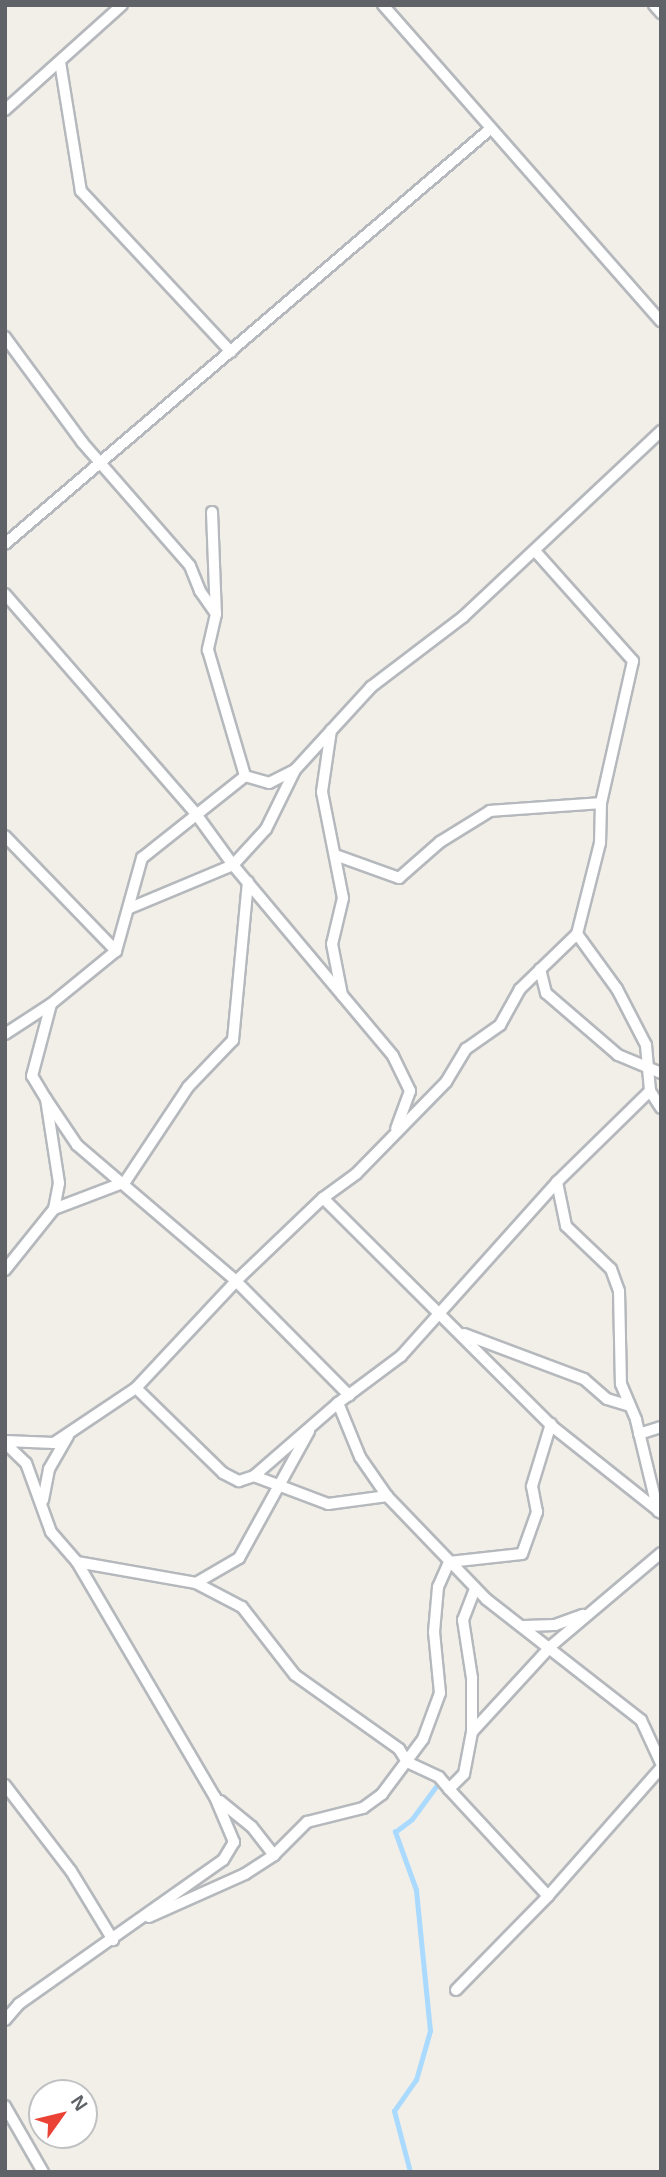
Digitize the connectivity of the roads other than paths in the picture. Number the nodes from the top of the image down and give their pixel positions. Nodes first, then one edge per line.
1 (122, 5) edge
2 (383, 5) edge
3 (654, 5) edge
4 (661, 13) edge
5 (60, 62) junction
6 (7, 104) edge
7 (489, 130) junction
8 (661, 321) edge
9 (5, 337) edge
10 (231, 352) junction
11 (661, 431) edge
12 (100, 463) junction
13 (212, 512) dead end
14 (5, 544) edge
15 (536, 552) junction
16 (5, 594) edge
17 (216, 614) junction
18 (331, 730) junction
19 (295, 770) junction
20 (244, 776) junction
21 (601, 803) junction
22 (196, 814) junction
23 (5, 836) edge
24 (338, 856) junction
25 (233, 865) junction
26 (248, 882) junction
27 (130, 908) junction
28 (577, 934) junction
29 (116, 951) junction
30 (540, 969) junction
31 (343, 999) junction
32 (51, 1004) junction
33 (5, 1034) edge
34 (648, 1066) junction
35 (661, 1073) edge
36 (650, 1091) junction
37 (46, 1099) junction
38 (661, 1108) edge
39 (395, 1132) junction
40 (125, 1182) junction
41 (557, 1182) junction
42 (323, 1198) junction
43 (54, 1209) junction
44 (5, 1270) edge
45 (236, 1281) junction
46 (439, 1311) junction
47 (461, 1333) junction
48 (136, 1388) junction
49 (349, 1395) junction
50 (338, 1403) junction
51 (630, 1406) junction
52 (551, 1424) junction
53 (313, 1425) junction
54 (661, 1427) edge
55 (639, 1434) junction
56 (68, 1436) junction
57 (5, 1442) edge
58 (254, 1476) junction
59 (279, 1486) junction
60 (387, 1496) junction
61 (43, 1500) junction
62 (659, 1512) edge
63 (661, 1553) edge
64 (77, 1562) junction
65 (449, 1562) junction
66 (196, 1583) junction
67 (475, 1588) junction
68 (589, 1613) junction
69 (524, 1626) junction
70 (551, 1646) junction
71 (472, 1732) junction
72 (407, 1762) junction
73 (661, 1765) edge
74 (5, 1785) edge
75 (449, 1789) junction
76 (215, 1797) junction
77 (274, 1855) junction
78 (548, 1896) junction
79 (132, 1924) junction
80 (113, 1940) junction
81 (456, 1990) dead end
82 (19, 2004) junction
83 (5, 2009) edge
84 (5, 2020) edge
85 (5, 2106) edge
86 (43, 2172) edge

1 - 5 street
2 - 7 street
3 - 4 street
5 - 6 street
5 - 10 street
7 - 8 street
7 - 10 street
9 - 12 street
10 - 12 street
11 - 15 street
12 - 14 street
12 - 17 street
13 - 17 street
15 - 18 street
15 - 21 street
16 - 22 street
17 - 20 street
18 - 19 street
18 - 24 street
19 - 20 street
19 - 25 street
20 - 22 street
21 - 24 street
21 - 28 street
22 - 25 street
22 - 27 street
23 - 29 street
24 - 31 street
25 - 26 street
25 - 27 street
26 - 31 street
26 - 40 street
27 - 29 street
28 - 30 street
28 - 34 street
29 - 32 street
30 - 34 street
30 - 39 street
31 - 39 street
32 - 33 street
32 - 37 street
34 - 35 street
34 - 36 street
36 - 38 street
36 - 41 street
37 - 40 street
37 - 43 street
39 - 42 street
40 - 43 street
40 - 45 street
41 - 46 street
41 - 51 street
42 - 45 street
42 - 46 street
43 - 44 street
45 - 48 street
45 - 49 street
46 - 47 street
46 - 49 street
47 - 51 street
47 - 52 street
48 - 56 street
48 - 58 street
49 - 50 street
50 - 53 street
50 - 60 street
51 - 55 street
52 - 62 street
52 - 65 street
53 - 58 street
53 - 59 street
54 - 55 street
55 - 62 street
56 - 57 street
56 - 61 street
57 - 61 street
58 - 59 street
59 - 60 street
59 - 66 street
60 - 65 street
61 - 64 street
63 - 68 street
64 - 66 street
64 - 76 street
65 - 67 street
65 - 72 street
66 - 72 street
67 - 69 street
67 - 71 street
68 - 69 street
68 - 70 street
69 - 70 street
70 - 71 street
70 - 73 street
71 - 75 street
72 - 75 street
72 - 77 street
73 - 78 street
74 - 80 street
75 - 78 street
76 - 77 street
76 - 79 street
77 - 79 street
78 - 81 street
79 - 80 street
80 - 82 street
82 - 83 street
82 - 84 street
85 - 86 street

